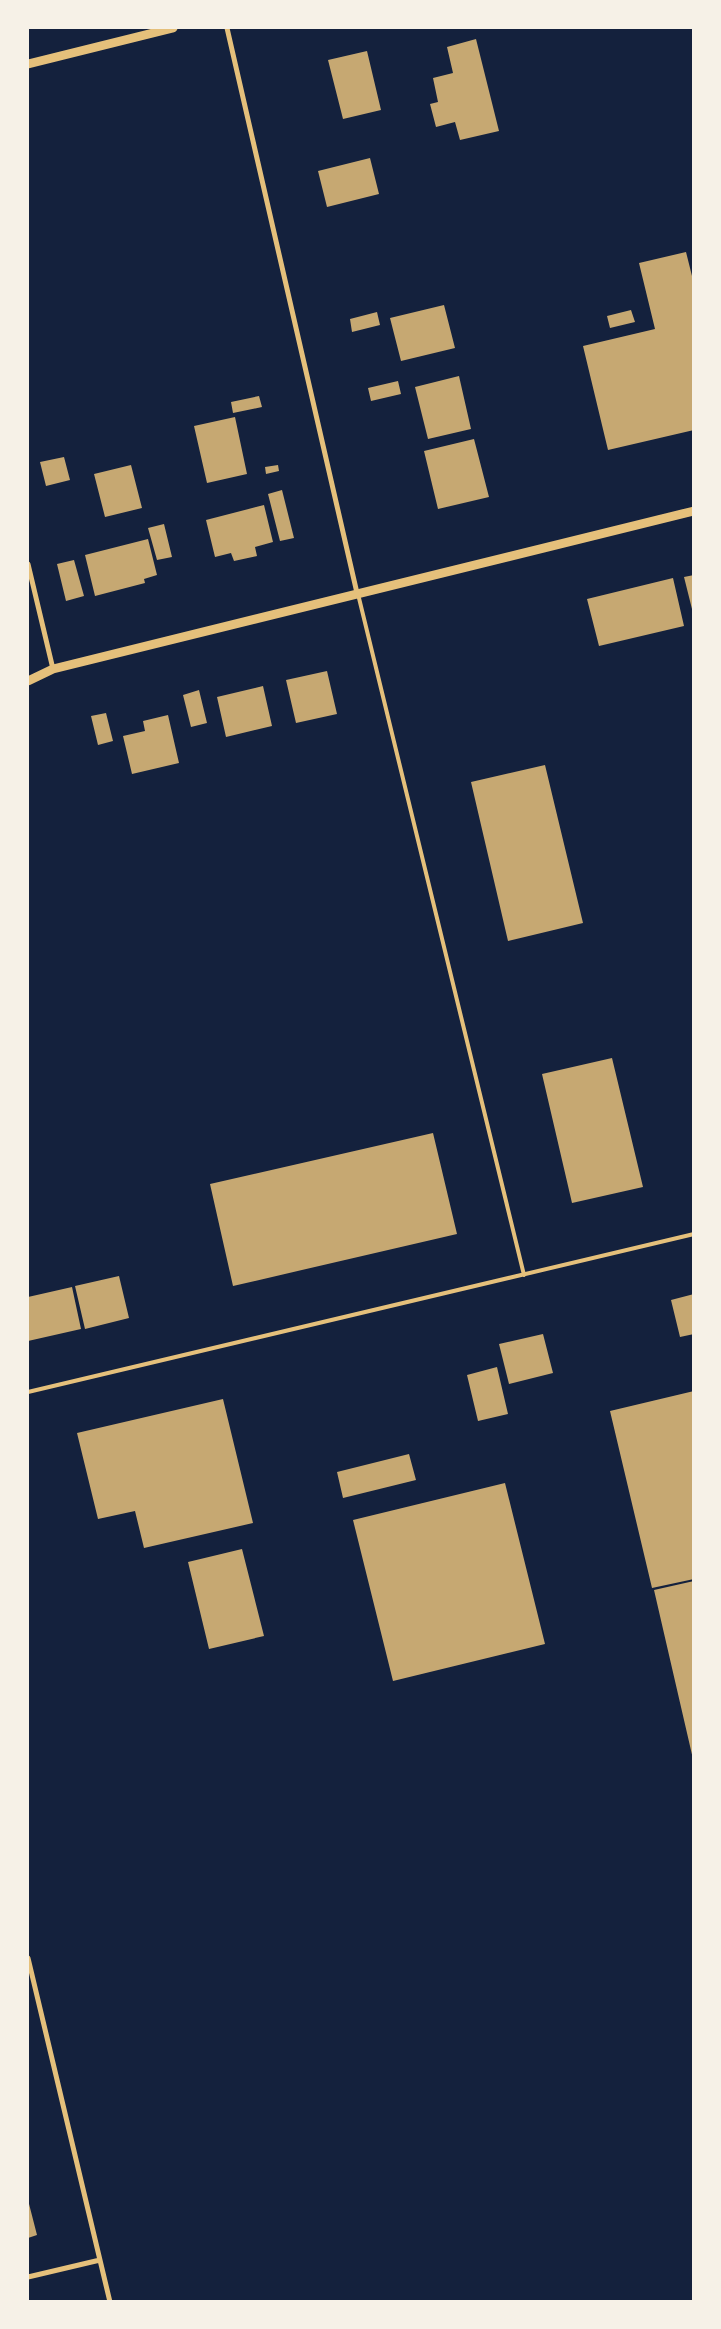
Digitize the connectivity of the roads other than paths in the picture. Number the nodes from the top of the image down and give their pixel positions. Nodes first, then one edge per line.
1 (173, 28) edge
2 (227, 28) edge
3 (28, 64) edge
4 (694, 511) edge
5 (28, 564) edge
6 (357, 593) junction
7 (53, 669) junction
8 (28, 681) edge
9 (694, 1234) edge
10 (524, 1275) junction
11 (28, 1392) edge
12 (28, 1958) edge
13 (100, 2260) junction
14 (28, 2277) edge
15 (110, 2302) edge

1 - 3 street
2 - 6 street
4 - 6 street
5 - 7 street
6 - 7 street
6 - 10 lane
7 - 8 street
9 - 10 lane
10 - 11 lane
12 - 13 street
13 - 14 street
13 - 15 street

